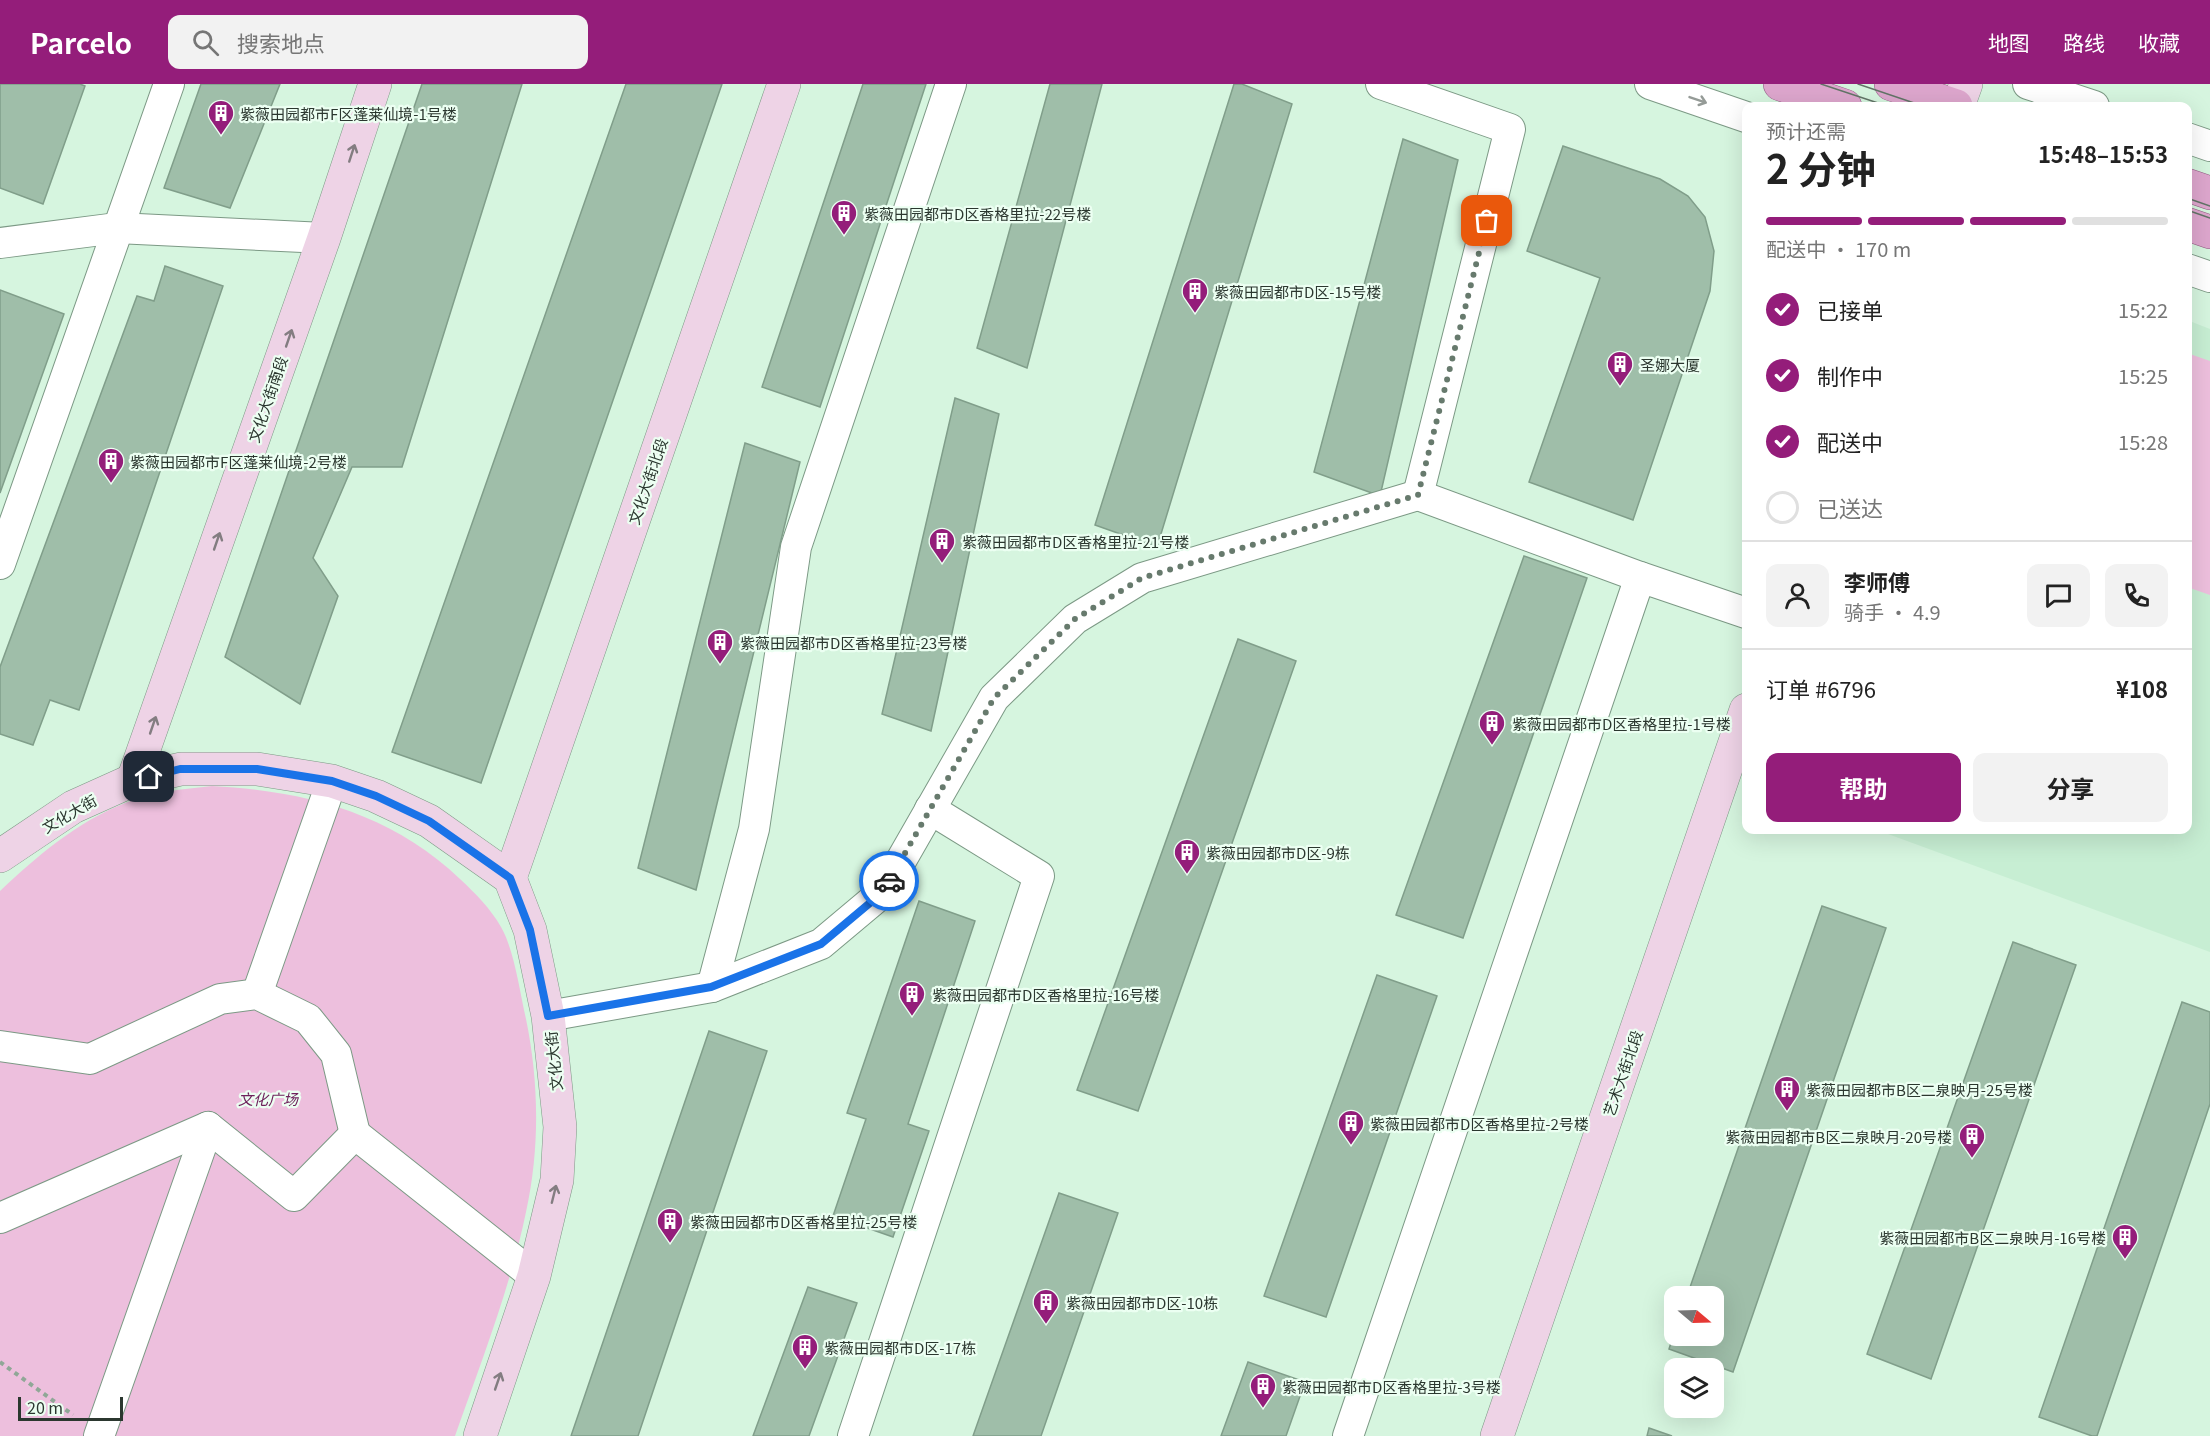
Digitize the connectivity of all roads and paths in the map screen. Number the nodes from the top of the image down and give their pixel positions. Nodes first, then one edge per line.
1 (170, 84) edge
2 (375, 84) edge
3 (784, 84) edge
4 (951, 84) edge
5 (1381, 84) edge
6 (1650, 84) edge
7 (1780, 84) edge
8 (1891, 84) edge
9 (1966, 84) edge
10 (2028, 84) edge
11 (1833, 102) edge
12 (1945, 102) edge
13 (1959, 102) edge
14 (2082, 102) edge
15 (1742, 116) edge
16 (2192, 140) edge
17 (2210, 146) edge
18 (2192, 187) edge
19 (2210, 193) edge
20 (2192, 226) edge
21 (117, 228) junction
22 (2210, 232) edge
23 (324, 238) junction
24 (0, 243) edge
25 (2192, 271) edge
26 (2210, 277) edge
27 (1418, 495) junction
28 (0, 564) edge
29 (1640, 578) junction
30 (1742, 612) edge
31 (1742, 722) edge
32 (133, 780) junction
33 (332, 781) junction
34 (930, 809) junction
35 (0, 856) edge
36 (510, 878) junction
37 (711, 987) junction
38 (257, 994) junction
39 (548, 1016) junction
40 (0, 1046) edge
41 (208, 1127) junction
42 (355, 1134) junction
43 (0, 1218) edge
44 (534, 1276) junction
45 (0, 1361) edge
46 (99, 1435) edge
47 (480, 1436) edge
48 (853, 1436) edge
49 (1348, 1436) edge
50 (1497, 1436) edge

1 - 21 street
23 -> 2 street, 文化大街南段
3 - 36 street, 文化大街北段
4 - 37 street
5 - 27 street
6 -> 15 street
7 - 11 main road
8 - 12 main road
9 - 13 street
10 - 14 street
16 - 17 street
18 - 19 main road
20 - 22 main road
21 - 23 street
21 - 24 street
21 - 28 street
32 -> 23 street, 文化大街南段
25 - 26 street
27 - 29 street
27 - 34 street
29 - 30 street
29 - 49 street
31 - 50 street, 艺术大街北段
32 - 33 street, 文化大街
32 - 35 street, 文化大街
33 - 36 street, 文化大街
33 - 38 street
34 - 37 street
34 - 48 street
36 - 39 street, 文化大街
37 - 39 street
38 - 40 street
38 - 42 street
44 -> 39 street, 文化大街
41 - 42 street
41 - 43 street
41 - 46 street
42 - 44 street
47 -> 44 street, 文化大街
45 - 46 path

